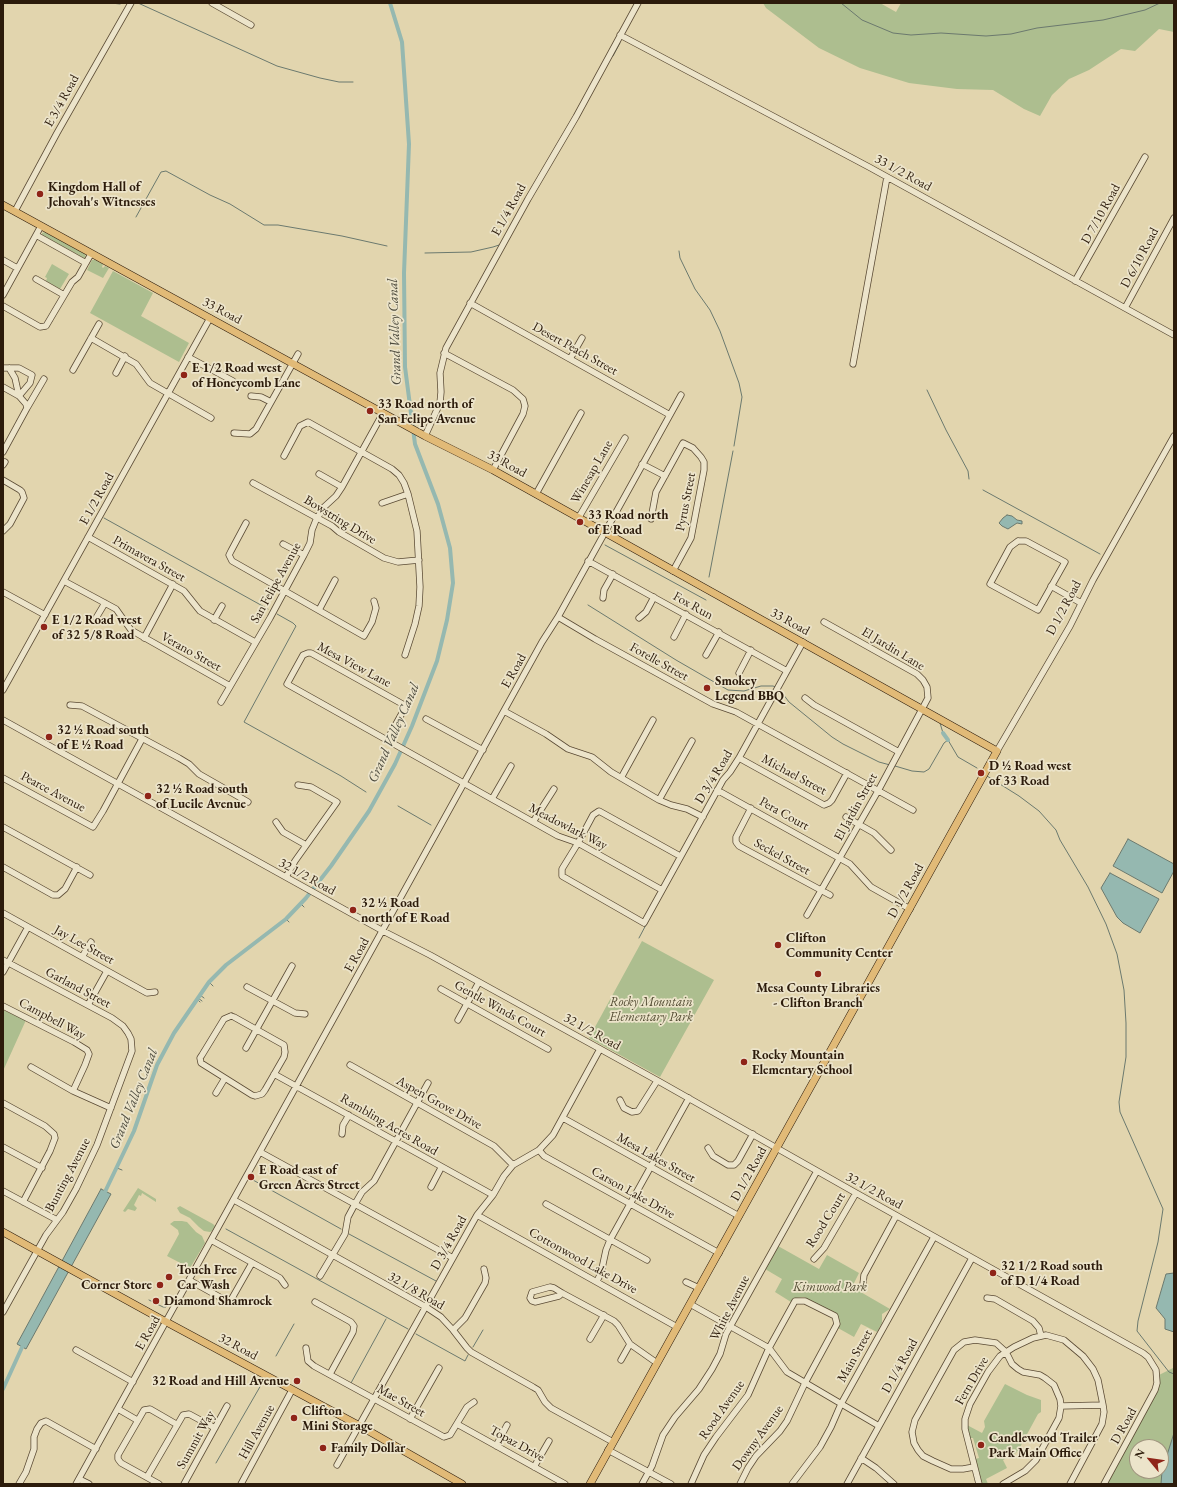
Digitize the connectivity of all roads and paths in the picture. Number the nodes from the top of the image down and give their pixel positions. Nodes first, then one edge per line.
1 (131, 3) edge
2 (212, 3) edge
3 (638, 3) edge
4 (251, 25) dead end
5 (620, 35) junction
6 (1145, 157) dead end
7 (887, 177) junction
8 (3, 205) edge
9 (15, 211) junction
10 (1174, 218) edge
11 (41, 226) junction
12 (36, 235) junction
13 (92, 254) junction
14 (3, 260) edge
15 (86, 263) junction
16 (18, 268) junction
17 (36, 279) dead end
18 (1076, 281) junction
19 (3, 294) edge
20 (64, 295) junction
21 (470, 303) junction
22 (3, 306) edge
23 (1125, 308) junction
24 (210, 318) junction
25 (99, 324) dead end
26 (1174, 335) edge
27 (91, 338) junction
28 (582, 338) dead end
29 (444, 353) junction
30 (298, 354) dead end
31 (125, 356) junction
32 (188, 357) junction
33 (570, 359) junction
34 (293, 363) junction
35 (853, 364) dead end
36 (6, 368) edge
37 (73, 370) dead end
38 (116, 373) dead end
39 (44, 379) dead end
40 (232, 381) dead end
41 (3, 387) edge
42 (168, 394) junction
43 (681, 395) dead end
44 (19, 396) junction
45 (250, 396) dead end
46 (271, 402) junction
47 (28, 405) junction
48 (383, 413) junction
49 (581, 413) dead end
50 (670, 415) junction
51 (211, 418) dead end
52 (234, 433) dead end
53 (423, 435) junction
54 (1174, 436) edge
55 (625, 438) dead end
56 (3, 452) edge
57 (362, 452) junction
58 (284, 456) dead end
59 (642, 464) junction
60 (493, 470) junction
61 (319, 474) dead end
62 (665, 476) junction
63 (3, 480) edge
64 (253, 483) dead end
65 (342, 487) junction
66 (408, 494) junction
67 (536, 494) junction
68 (382, 503) dead end
69 (579, 517) junction
70 (317, 518) junction
71 (651, 519) dead end
72 (246, 523) dead end
73 (3, 531) edge
74 (604, 532) junction
75 (88, 537) junction
76 (283, 544) dead end
77 (304, 556) junction
78 (419, 560) junction
79 (588, 561) junction
80 (673, 571) junction
81 (613, 574) junction
82 (336, 580) dead end
83 (64, 581) junction
84 (173, 584) junction
85 (1051, 586) junction
86 (285, 591) junction
87 (3, 592) edge
88 (654, 597) junction
89 (603, 598) dead end
90 (374, 601) dead end
91 (105, 603) junction
92 (1081, 603) junction
93 (222, 606) dead end
94 (319, 610) junction
95 (686, 614) junction
96 (45, 615) junction
97 (558, 617) junction
98 (96, 618) dead end
99 (639, 618) dead end
100 (214, 620) junction
101 (824, 622) dead end
102 (719, 632) junction
103 (674, 637) dead end
104 (144, 638) junction
105 (255, 642) junction
106 (803, 642) junction
107 (751, 650) junction
108 (405, 655) dead end
109 (706, 655) dead end
110 (787, 670) junction
111 (739, 673) dead end
112 (230, 686) junction
113 (3, 690) edge
114 (806, 698) dead end
115 (221, 702) dead end
116 (70, 705) dead end
117 (922, 709) junction
118 (504, 711) junction
119 (426, 719) dead end
120 (3, 720) edge
121 (653, 720) dead end
122 (757, 724) junction
123 (142, 739) junction
124 (386, 740) junction
125 (692, 741) dead end
126 (483, 750) junction
127 (997, 751) junction
128 (408, 752) joint
129 (899, 752) junction
130 (739, 758) junction
131 (511, 766) dead end
132 (847, 774) junction
133 (3, 778) edge
134 (621, 778) junction
135 (118, 784) junction
136 (464, 784) junction
137 (298, 785) dead end
138 (554, 789) dead end
139 (718, 790) junction
140 (878, 791) junction
141 (492, 799) junction
142 (659, 800) junction
143 (248, 802) dead end
144 (751, 808) junction
145 (913, 810) dead end
146 (703, 817) junction
147 (846, 817) dead end
148 (276, 822) dead end
149 (533, 822) junction
150 (859, 824) junction
151 (4, 828) edge
152 (578, 843) junction
153 (306, 846) junction
154 (891, 850) dead end
155 (680, 856) junction
156 (840, 858) junction
157 (3, 867) edge
158 (77, 867) junction
159 (90, 875) dead end
160 (286, 877) junction
161 (662, 890) junction
162 (821, 892) junction
163 (830, 895) dead end
164 (910, 909) junction
165 (3, 914) edge
166 (807, 915) dead end
167 (28, 927) junction
168 (382, 931) junction
169 (91, 942) dead end
170 (82, 957) junction
171 (6, 962) edge
172 (292, 966) dead end
173 (107, 971) junction
174 (3, 972) edge
175 (479, 982) junction
176 (248, 987) dead end
177 (441, 989) dead end
178 (155, 992) dead end
179 (273, 1001) junction
180 (467, 1003) junction
181 (88, 1005) junction
182 (3, 1006) edge
183 (305, 1014) dead end
184 (458, 1020) dead end
185 (257, 1029) junction
186 (131, 1039) joint
187 (246, 1048) dead end
188 (548, 1049) dead end
189 (600, 1049) junction
190 (350, 1065) dead end
191 (31, 1067) dead end
192 (274, 1074) junction
193 (225, 1078) junction
194 (657, 1080) junction
195 (428, 1083) dead end
196 (297, 1086) junction
197 (73, 1091) junction
198 (216, 1093) dead end
199 (689, 1098) junction
200 (620, 1100) dead end
201 (3, 1103) edge
202 (416, 1103) junction
203 (111, 1108) junction
204 (349, 1115) junction
205 (563, 1118) junction
206 (342, 1134) dead end
207 (753, 1134) junction
208 (396, 1141) junction
209 (3, 1147) edge
210 (708, 1148) dead end
211 (777, 1148) junction
212 (539, 1150) junction
213 (260, 1152) junction
214 (513, 1166) junction
215 (651, 1167) junction
216 (42, 1168) junction
217 (442, 1168) junction
218 (817, 1171) junction
219 (431, 1187) dead end
220 (3, 1191) edge
221 (856, 1193) junction
222 (493, 1195) junction
223 (234, 1200) junction
224 (23, 1202) junction
225 (355, 1204) junction
226 (546, 1204) dead end
227 (630, 1204) junction
228 (477, 1215) junction
229 (739, 1216) junction
230 (896, 1216) junction
231 (57, 1220) junction
232 (3, 1232) edge
233 (934, 1237) junction
234 (212, 1240) junction
235 (610, 1240) junction
236 (37, 1251) junction
237 (719, 1253) junction
238 (332, 1256) junction
239 (453, 1258) junction
240 (972, 1258) junction
241 (814, 1259) dead end
242 (647, 1260) dead end
243 (252, 1263) junction
244 (484, 1269) dead end
245 (320, 1276) dead end
246 (189, 1280) junction
247 (597, 1281) junction
248 (686, 1282) dead end
249 (863, 1284) dead end
250 (285, 1285) dead end
251 (699, 1288) junction
252 (562, 1293) junction
253 (987, 1298) dead end
254 (796, 1301) joint
255 (316, 1302) dead end
256 (690, 1304) junction
257 (426, 1307) junction
258 (3, 1312) edge
259 (604, 1316) junction
260 (166, 1322) junction
261 (730, 1326) junction
262 (677, 1327) junction
263 (453, 1330) junction
264 (1042, 1336) junction
265 (590, 1339) dead end
266 (630, 1344) junction
267 (306, 1348) dead end
268 (768, 1348) junction
269 (76, 1350) dead end
270 (1006, 1352) junction
271 (621, 1360) dead end
272 (658, 1361) junction
273 (439, 1368) dead end
274 (330, 1374) junction
275 (1157, 1376) joint
276 (133, 1382) junction
277 (805, 1384) junction
278 (292, 1390) junction
279 (374, 1400) junction
280 (474, 1402) dead end
281 (841, 1404) junction
282 (1103, 1405) junction
283 (227, 1406) dead end
284 (1061, 1406) junction
285 (118, 1409) junction
286 (410, 1419) junction
287 (137, 1420) junction
288 (176, 1424) junction
289 (457, 1424) junction
290 (507, 1425) dead end
291 (360, 1426) junction
292 (879, 1426) junction
293 (215, 1428) junction
294 (549, 1441) dead end
295 (613, 1442) junction
296 (496, 1446) junction
297 (96, 1449) junction
298 (608, 1450) junction
299 (861, 1458) junction
300 (337, 1465) dead end
301 (534, 1467) junction
302 (974, 1467) junction
303 (648, 1472) junction
304 (147, 1477) junction
305 (77, 1481) edge
306 (19, 1484) edge
307 (89, 1484) edge
308 (159, 1484) edge
309 (184, 1484) edge
310 (241, 1484) edge
311 (462, 1484) edge
312 (565, 1484) edge
313 (590, 1484) edge
314 (642, 1484) edge
315 (671, 1484) edge
316 (691, 1484) edge
317 (740, 1484) edge
318 (792, 1484) edge
319 (847, 1484) edge
320 (894, 1484) edge
321 (979, 1484) edge
322 (1003, 1484) edge
323 (1070, 1484) edge
324 (1104, 1484) edge

1 - 9 street, E 3/4 Road
2 - 4 street
3 - 5 street, E 1/4 Road
5 - 7 street, 33 1/2 Road
5 - 21 street, E 1/4 Road
6 - 18 street, D 7/10 Road
7 - 18 street, 33 1/2 Road
7 - 35 street
8 - 9 main road, 33 Road
9 - 11 main road, 33 Road
10 - 23 street, D 6/10 Road
11 - 12 street
11 - 13 main road, 33 Road
12 - 15 street
12 - 16 street
13 - 15 street
13 - 24 main road, 33 Road
14 - 16 street
15 - 20 street
16 - 19 street
17 - 20 street
18 - 23 street, 33 1/2 Road
20 - 22 street
21 - 29 street, E 1/4 Road
21 - 33 street, Desert Peach Street
23 - 26 street, 33 1/2 Road
24 - 32 street, E 1/2 Road
24 - 34 main road, 33 Road
25 - 27 street
27 - 31 street
27 - 37 street
28 - 33 street
29 - 53 street, E 1/4 Road
29 - 60 street
30 - 34 street
31 - 38 street
31 - 42 street
32 - 40 street
32 - 42 street, E 1/2 Road
33 - 50 street, Desert Peach Street
34 - 46 street
34 - 48 main road, 33 Road
36 - 44 street
36 - 44 street
39 - 47 street
41 - 44 street
42 - 51 street
42 - 75 street, E 1/2 Road
43 - 50 street, E Road
44 - 47 street
45 - 46 street
46 - 52 street
47 - 56 street
48 - 53 main road, 33 Road
48 - 57 street, San Felipe Avenue
49 - 67 street
50 - 59 street, E Road
53 - 60 main road, 33 Road
54 - 92 street, D 1/2 Road
55 - 69 street, Winesap Lane
57 - 58 street
57 - 65 street, San Felipe Avenue
57 - 66 street
59 - 62 street
59 - 74 street, E Road
60 - 67 main road, 33 Road
61 - 65 street
62 - 71 street
62 - 80 street, Pyrus Street
63 - 73 street
64 - 70 street, Bowstring Drive
65 - 70 street, San Felipe Avenue
66 - 68 street
66 - 78 street
67 - 69 main road, 33 Road
69 - 74 main road, 33 Road
70 - 77 street, San Felipe Avenue
70 - 78 street, Bowstring Drive
72 - 86 street
74 - 79 street, E Road
74 - 80 main road, 33 Road
75 - 83 street, E 1/2 Road
75 - 84 street, Primavera Street
76 - 77 street
77 - 86 street, San Felipe Avenue
78 - 108 street
79 - 81 street, Fox Run
79 - 97 street, E Road
80 - 106 main road, 33 Road
81 - 88 street, Fox Run
81 - 89 street
82 - 94 street
83 - 91 street, Verano Street
83 - 96 street, E 1/2 Road
84 - 100 street, Primavera Street
84 - 104 street
85 - 85 street
85 - 92 street
86 - 94 street
86 - 105 street, San Felipe Avenue
87 - 96 street
88 - 95 street, Fox Run
88 - 99 street
90 - 94 street
91 - 98 street
91 - 104 street, Verano Street
92 - 127 street, D 1/2 Road
93 - 100 street
95 - 102 street, Fox Run
95 - 103 street
96 - 113 street, E 1/2 Road
97 - 118 street, E Road
97 - 122 street, Forelle Street
100 - 105 street, Primavera Street
101 - 117 street, El Jardin Lane
102 - 107 street, Fox Run
102 - 109 street
104 - 112 street, Verano Street
105 - 112 street, San Felipe Avenue
106 - 110 street, D 3/4 Road
106 - 117 main road, 33 Road
107 - 110 street, Fox Run
107 - 111 street
110 - 122 street, D 3/4 Road
112 - 115 street, San Felipe Avenue
114 - 129 street
116 - 123 street
117 - 127 main road, 33 Road
117 - 129 street, El Jardin Street
118 - 126 street, E Road
118 - 134 street
119 - 126 street
120 - 135 street, 32 1/2 Road
121 - 134 street
122 - 130 street, D 3/4 Road
122 - 132 street, Forelle Street
123 - 135 street
123 - 143 street
124 - 124 street, Mesa View Lane
124 - 128 street, Mesa View Lane
125 - 142 street
126 - 136 street, E Road
127 - 164 main road, D 1/2 Road
128 - 136 street, Meadowlark Way
129 - 140 street, El Jardin Street
130 - 132 street, Michael Street
130 - 139 street, D 3/4 Road
131 - 141 street
132 - 140 street, Forelle Street
133 - 135 street, Pearce Avenue
134 - 142 street
135 - 160 street, 32 1/2 Road
136 - 141 street, Meadowlark Way
136 - 168 street, E Road
137 - 153 street
138 - 149 street
139 - 144 street, Pera Court
139 - 146 street, D 3/4 Road
140 - 145 street, Forelle Street
140 - 150 street, El Jardin Street
141 - 149 street, Meadowlark Way
142 - 146 street
144 - 156 street, Pera Court
144 - 162 street, Seckel Street
146 - 155 street, D 3/4 Road
147 - 150 street
148 - 153 street
149 - 152 street, Meadowlark Way
150 - 154 street
150 - 156 street, El Jardin Street
151 - 158 street
152 - 155 street
152 - 161 street, Meadowlark Way
152 - 161 street, D 3/4 Road
153 - 160 street
155 - 161 street, D 3/4 Road
156 - 162 street, El Jardin Street
156 - 164 street, Pera Court
157 - 158 street
158 - 159 street
160 - 168 street, 32 1/2 Road
162 - 163 street, Seckel Street
162 - 166 street, El Jardin Street
164 - 211 main road, D 1/2 Road
165 - 167 street, Jay Lee Street
167 - 170 street, Jay Lee Street
167 - 171 street
168 - 175 street, 32 1/2 Road
168 - 196 street, E Road
169 - 170 street
170 - 173 street, Jay Lee Street
171 - 174 street
171 - 181 street, Garland Street
172 - 179 street
173 - 178 street, Jay Lee Street
173 - 181 street
175 - 180 street
175 - 189 street, 32 1/2 Road
176 - 179 street
177 - 180 street, Gentle Winds Court
179 - 183 street
179 - 185 street
180 - 184 street
180 - 188 street, Gentle Winds Court
181 - 186 street, Garland Street
182 - 197 street, Campbell Way
185 - 187 street
185 - 192 street
185 - 193 street
186 - 203 street, Bunting Avenue
189 - 194 street, 32 1/2 Road
189 - 205 street, D 3/4 Road
190 - 202 street, Aspen Grove Drive
191 - 197 street
192 - 193 street
192 - 196 street, Rambling Acres Road
193 - 198 street
194 - 199 street, 32 1/2 Road
194 - 200 street
195 - 202 street
196 - 204 street, Rambling Acres Road
196 - 213 street, E Road
197 - 203 street
199 - 207 street, 32 1/2 Road
199 - 215 street
201 - 216 street
202 - 208 street
202 - 214 street, Aspen Grove Drive
203 - 231 street, Bunting Avenue
204 - 206 street
204 - 208 street, Rambling Acres Road
205 - 212 street, D 3/4 Road
205 - 215 street, Mesa Lakes Street
207 - 210 street
207 - 211 street, 32 1/2 Road
208 - 217 street, Rambling Acres Road
208 - 225 street
209 - 216 street
211 - 218 street, 32 1/2 Road
211 - 229 main road, D 1/2 Road
212 - 214 street, D 3/4 Road
212 - 227 street, Carson Lake Drive
213 - 223 street, E Road
213 - 225 street
214 - 222 street, D 3/4 Road
215 - 227 street
215 - 229 street, Mesa Lakes Street
216 - 224 street
217 - 219 street
217 - 222 street, Rambling Acres Road
218 - 221 street, 32 1/2 Road
218 - 261 street, White Avenue
220 - 224 street
221 - 230 street, 32 1/2 Road
221 - 241 street, Rood Court
222 - 228 street, D 3/4 Road
223 - 234 street, E Road
223 - 238 street, 32 1/8 Road
224 - 231 street
225 - 238 street
225 - 239 street
226 - 235 street
227 - 235 street
227 - 237 street, Carson Lake Drive
228 - 239 street, D 3/4 Road
228 - 247 street, Cottonwood Lake Drive
229 - 237 main road, D 1/2 Road
230 - 233 street, 32 1/2 Road
230 - 249 street
231 - 236 street, Bunting Avenue
232 - 236 main road, 32 Road
233 - 240 street, 32 1/2 Road
233 - 281 street, Main Street
234 - 243 street
234 - 246 street, E Road
235 - 242 street
235 - 247 street
236 - 258 street, Bunting Avenue
236 - 260 main road, 32 Road
237 - 251 main road, D 1/2 Road
238 - 245 street
238 - 257 street, 32 1/8 Road
239 - 257 street, D 3/4 Road
240 - 275 street, 32 1/2 Road
240 - 292 street, D 1/4 Road
243 - 246 street
243 - 250 street
244 - 263 street
246 - 260 street, E Road
247 - 262 street, Cottonwood Lake Drive
248 - 251 street
251 - 256 main road, D 1/2 Road
252 - 252 street
252 - 259 street
253 - 264 street
254 - 268 street, Rood Avenue
254 - 277 street, Downy Avenue
255 - 274 street
256 - 261 street
256 - 262 main road, D 1/2 Road
257 - 263 street, 32 1/8 Road
257 - 279 street, D 3/4 Road
259 - 265 street
259 - 266 street
260 - 276 street, E Road
260 - 278 main road, 32 Road
261 - 268 street
261 - 303 street, White Avenue
262 - 272 main road, D 1/2 Road
263 - 295 street, 32 1/8 Road
264 - 270 street, Fern Drive
264 - 282 street
266 - 271 street
266 - 272 street
267 - 274 street, Mae Street
268 - 277 street
268 - 316 street, Rood Avenue
269 - 276 street
270 - 284 street
270 - 302 street, Fern Drive
270 - 302 street
272 - 295 main road, D 1/2 Road
273 - 286 street
274 - 279 street, Mae Street
275 - 324 street, D Road
276 - 285 street, E Road
277 - 281 street
277 - 317 street, Downy Avenue
278 - 291 main road, 32 Road
278 - 310 street, Hill Avenue
279 - 286 street, Mae Street
279 - 291 street, D 3/4 Road
280 - 289 street
281 - 292 street
281 - 318 street, Main Street
282 - 284 street
282 - 323 street
283 - 293 street, Summit Way
284 - 322 street
285 - 287 street
285 - 297 street, E Road
286 - 289 street, Mae Street
287 - 288 street
287 - 304 street
288 - 293 street
288 - 304 street
289 - 296 street, Topaz Drive
290 - 296 street
291 - 300 street, D 3/4 Road
291 - 311 main road, 32 Road
292 - 299 street, D 1/4 Road
293 - 309 street, Summit Way
294 - 301 street
295 - 298 main road, D 1/2 Road
296 - 301 street, Topaz Drive
297 - 305 street, E Road
297 - 306 street
298 - 303 street
298 - 313 main road, D 1/2 Road
299 - 319 street, D 1/4 Road
299 - 320 street
301 - 312 street, Topaz Drive
302 - 321 street, Fern Drive
303 - 314 street, White Avenue
303 - 315 street
304 - 308 street
305 - 307 street

